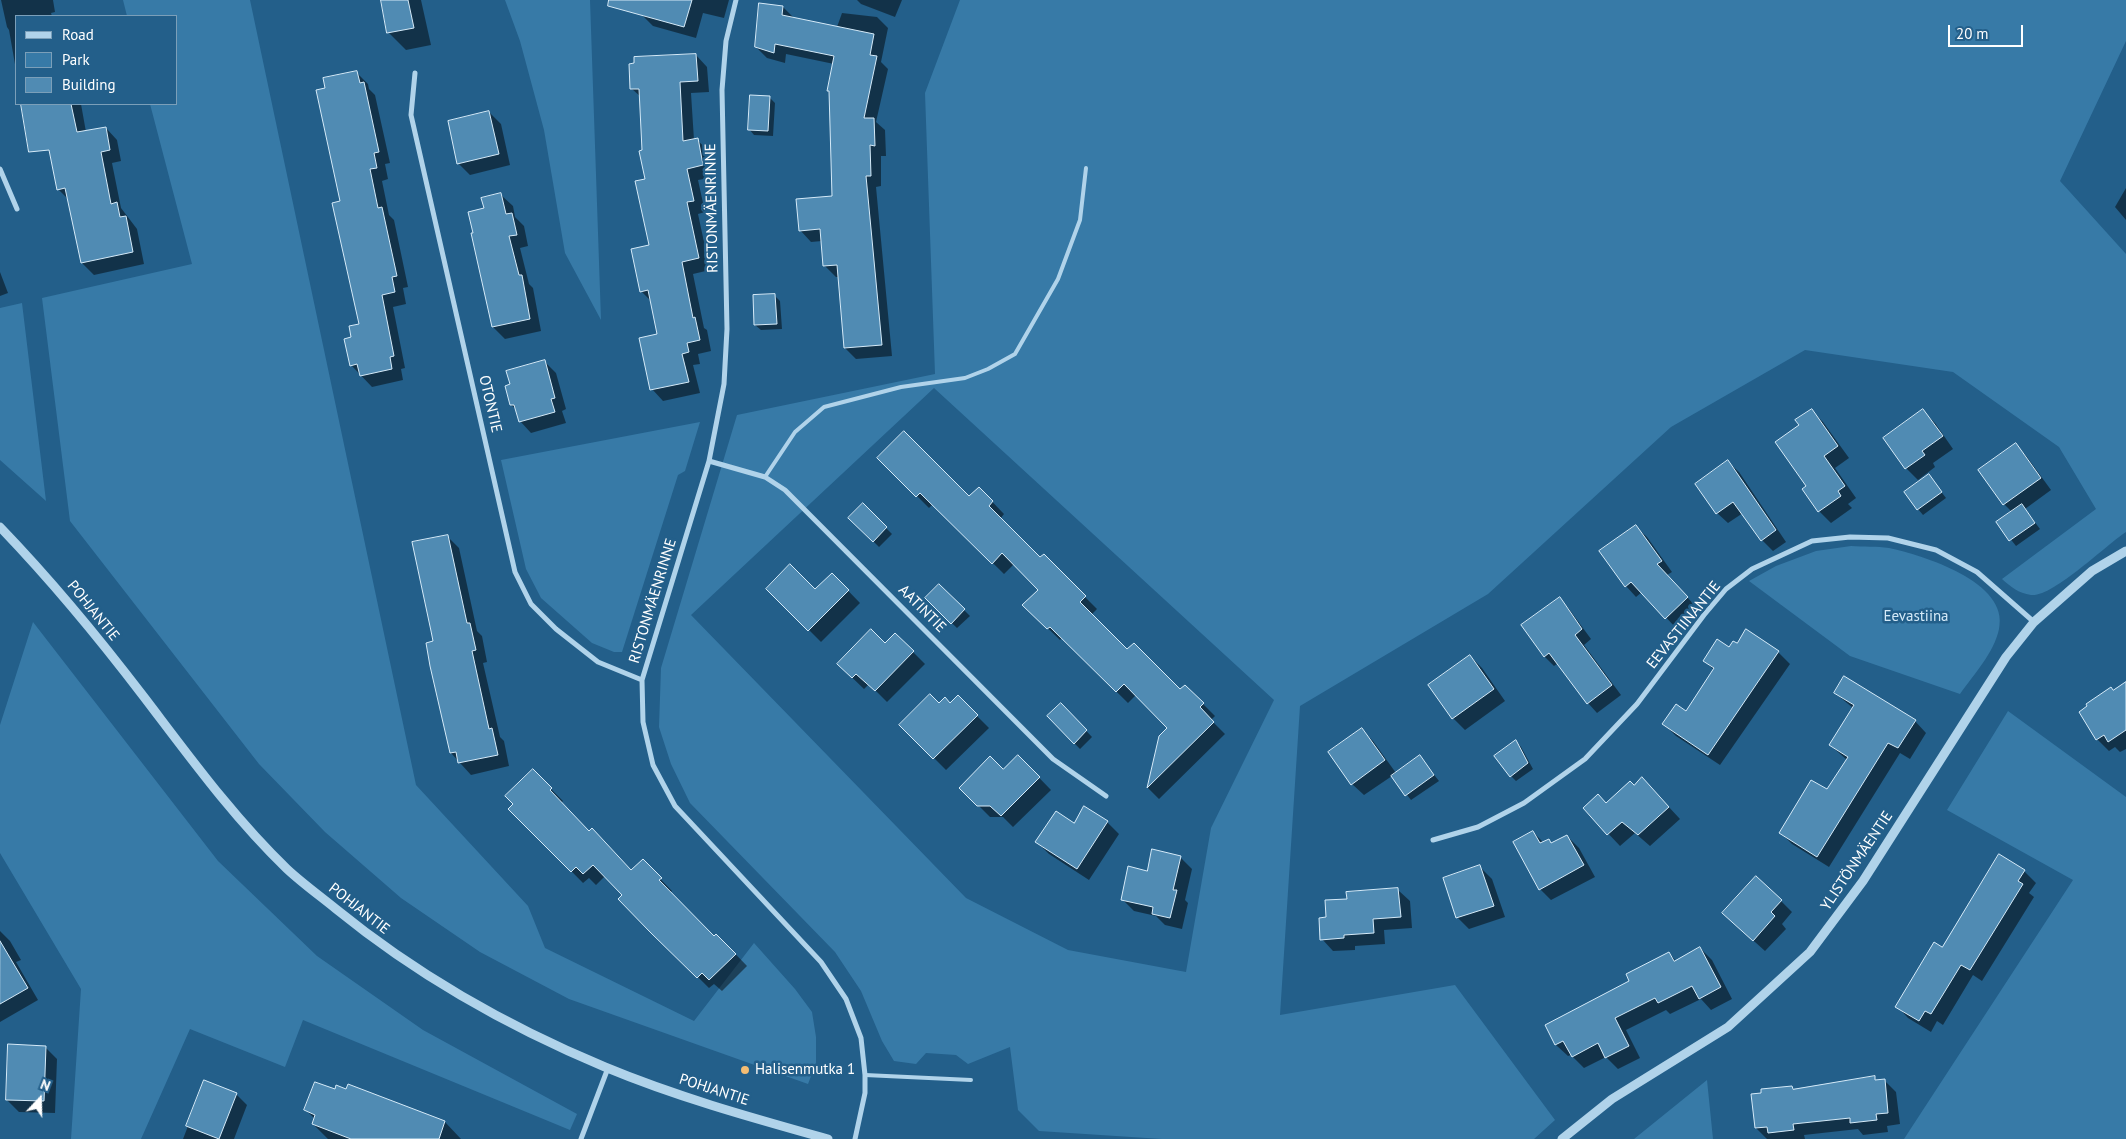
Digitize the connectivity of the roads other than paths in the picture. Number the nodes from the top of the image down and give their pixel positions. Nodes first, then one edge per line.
1 (736, 0) edge
2 (415, 73) dead end
3 (0, 168) edge
4 (1086, 168) dead end
5 (17, 209) dead end
6 (709, 461) junction
7 (765, 477) junction
8 (0, 527) edge
9 (2126, 551) edge
10 (2034, 622) junction
11 (642, 680) junction
12 (1106, 796) dead end
13 (1432, 840) dead end
14 (608, 1068) junction
15 (865, 1075) junction
16 (970, 1080) dead end
17 (582, 1139) edge
18 (828, 1139) edge
19 (855, 1139) edge
20 (1562, 1139) edge

1 - 6 street, RISTONMÄENRINNE
2 - 11 street, OTONTIE
3 - 5 street
4 - 7 lane
6 - 7 street, AATINTIE
6 - 11 street, RISTONMÄENRINNE
7 - 12 street, AATINTIE
8 - 14 street, POHJANTIE
9 - 10 street, YLISTÖNMÄENTIE
10 - 13 street, EEVASTIINANTIE
10 - 20 street, YLISTÖNMÄENTIE
11 - 15 street, RISTONMÄENRINNE
14 - 17 street
14 - 18 street, POHJANTIE
15 - 16 lane
15 - 19 street, RISTONMÄENRINNE

